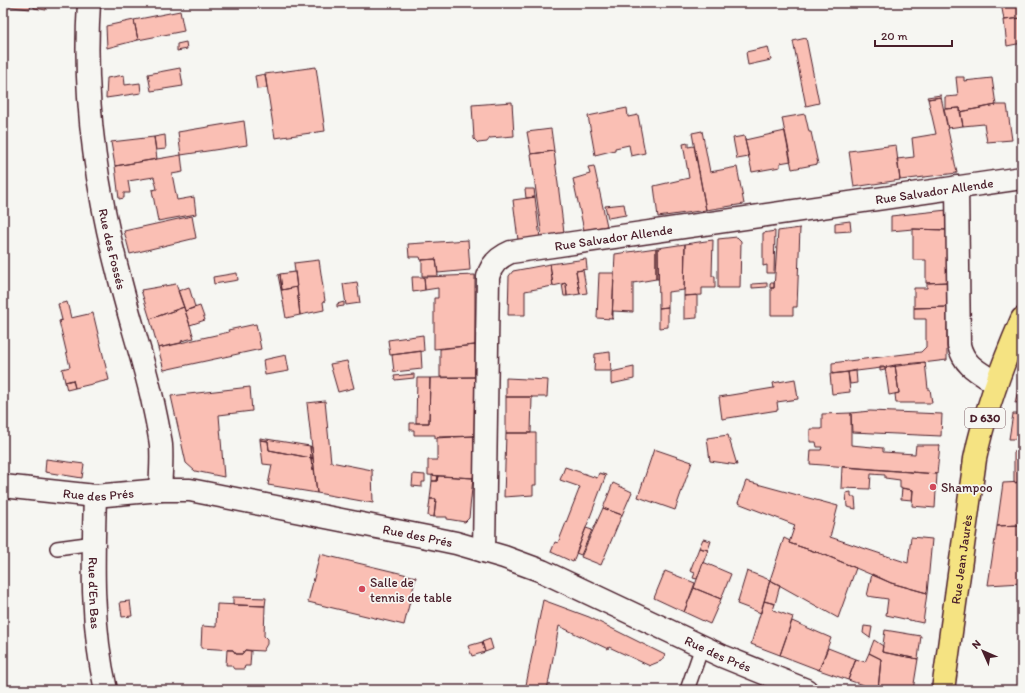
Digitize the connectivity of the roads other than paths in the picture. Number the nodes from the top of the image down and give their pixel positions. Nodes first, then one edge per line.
1 (89, 3) edge
2 (1022, 178) edge
3 (957, 187) junction
4 (1022, 319) edge
5 (996, 382) junction
6 (3, 486) edge
7 (160, 490) junction
8 (95, 496) junction
9 (94, 543) junction
10 (57, 548) dead end
11 (484, 551) junction
12 (702, 647) junction
13 (106, 690) edge
14 (687, 690) edge
15 (806, 690) edge
16 (943, 690) edge

1 - 7 street, Rue des Fossés
2 - 3 street, Rue Salvador Allende
3 - 5 street
3 - 11 street, Rue Salvador Allende
4 - 5 main road, Rue Jean Jaurès / D 630
5 - 16 main road, Rue Jean Jaurès / D 630
6 - 8 street, Rue des Prés
7 - 8 street, Rue des Prés
7 - 11 street, Rue des Prés
8 - 9 street, Rue d'En Bas
9 - 10 lane
9 - 13 street, Rue d'En Bas
11 - 12 street, Rue des Prés
12 - 14 lane
12 - 15 street, Rue des Prés

